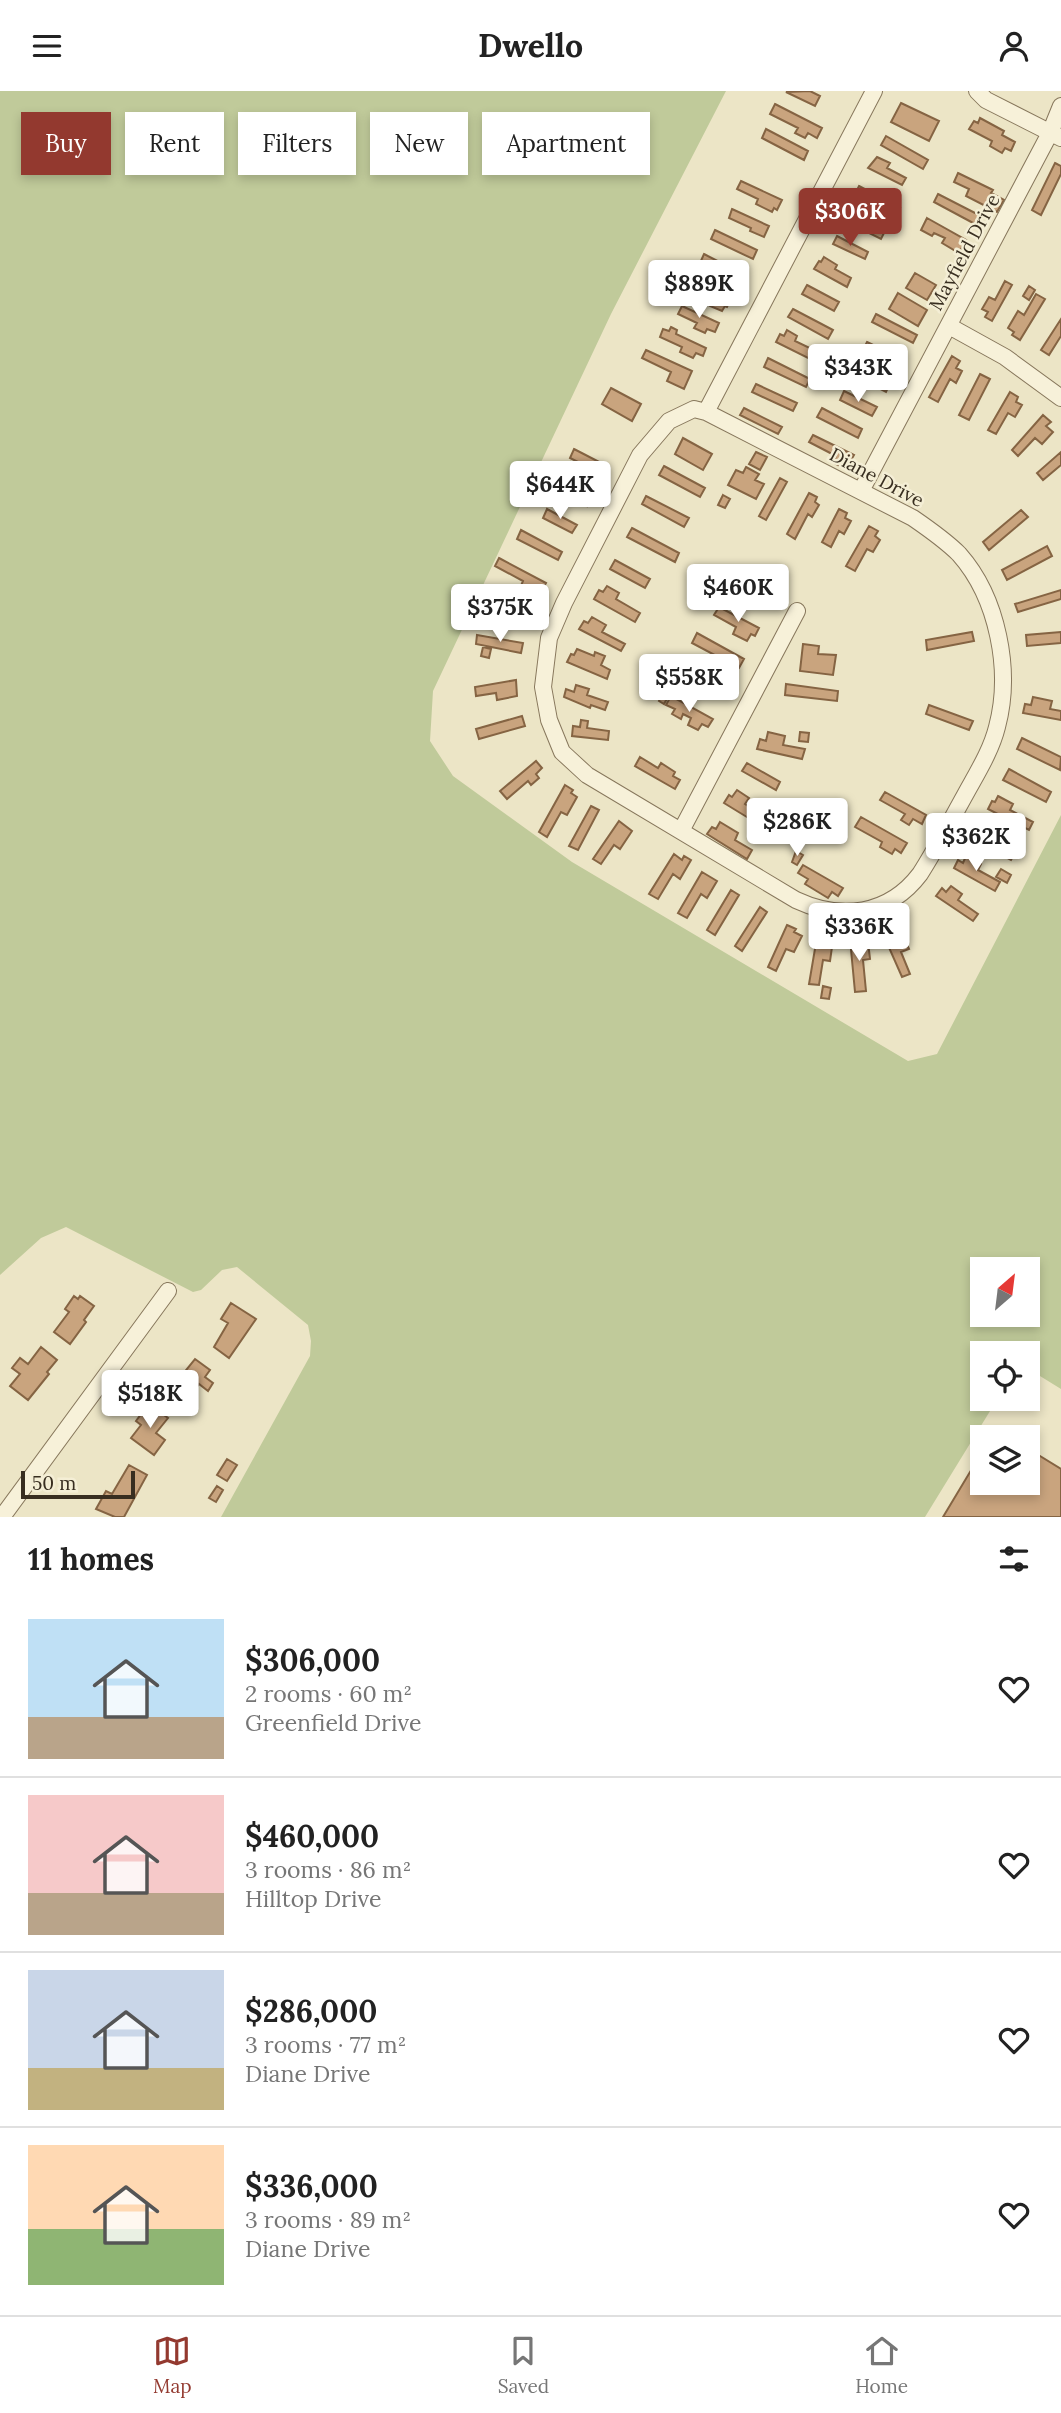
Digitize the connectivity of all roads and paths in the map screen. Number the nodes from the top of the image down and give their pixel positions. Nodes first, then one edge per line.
1 (873, 91) edge
2 (977, 91) edge
3 (1061, 106) edge
4 (1056, 136) edge
5 (949, 326) junction
6 (1061, 398) edge
7 (706, 411) junction
8 (861, 491) junction
9 (797, 611) dead end
10 (681, 831) junction
11 (169, 1291) dead end
12 (2, 1517) edge

1 - 7 street
2 - 4 street
3 - 4 street, Mayfield Drive
4 - 5 street, Mayfield Drive
5 - 6 street
5 - 8 street, Mayfield Drive
7 - 8 street, Diane Drive
7 - 10 street, Diane Drive
8 - 10 street, Diane Drive
9 - 10 street
11 - 12 street

